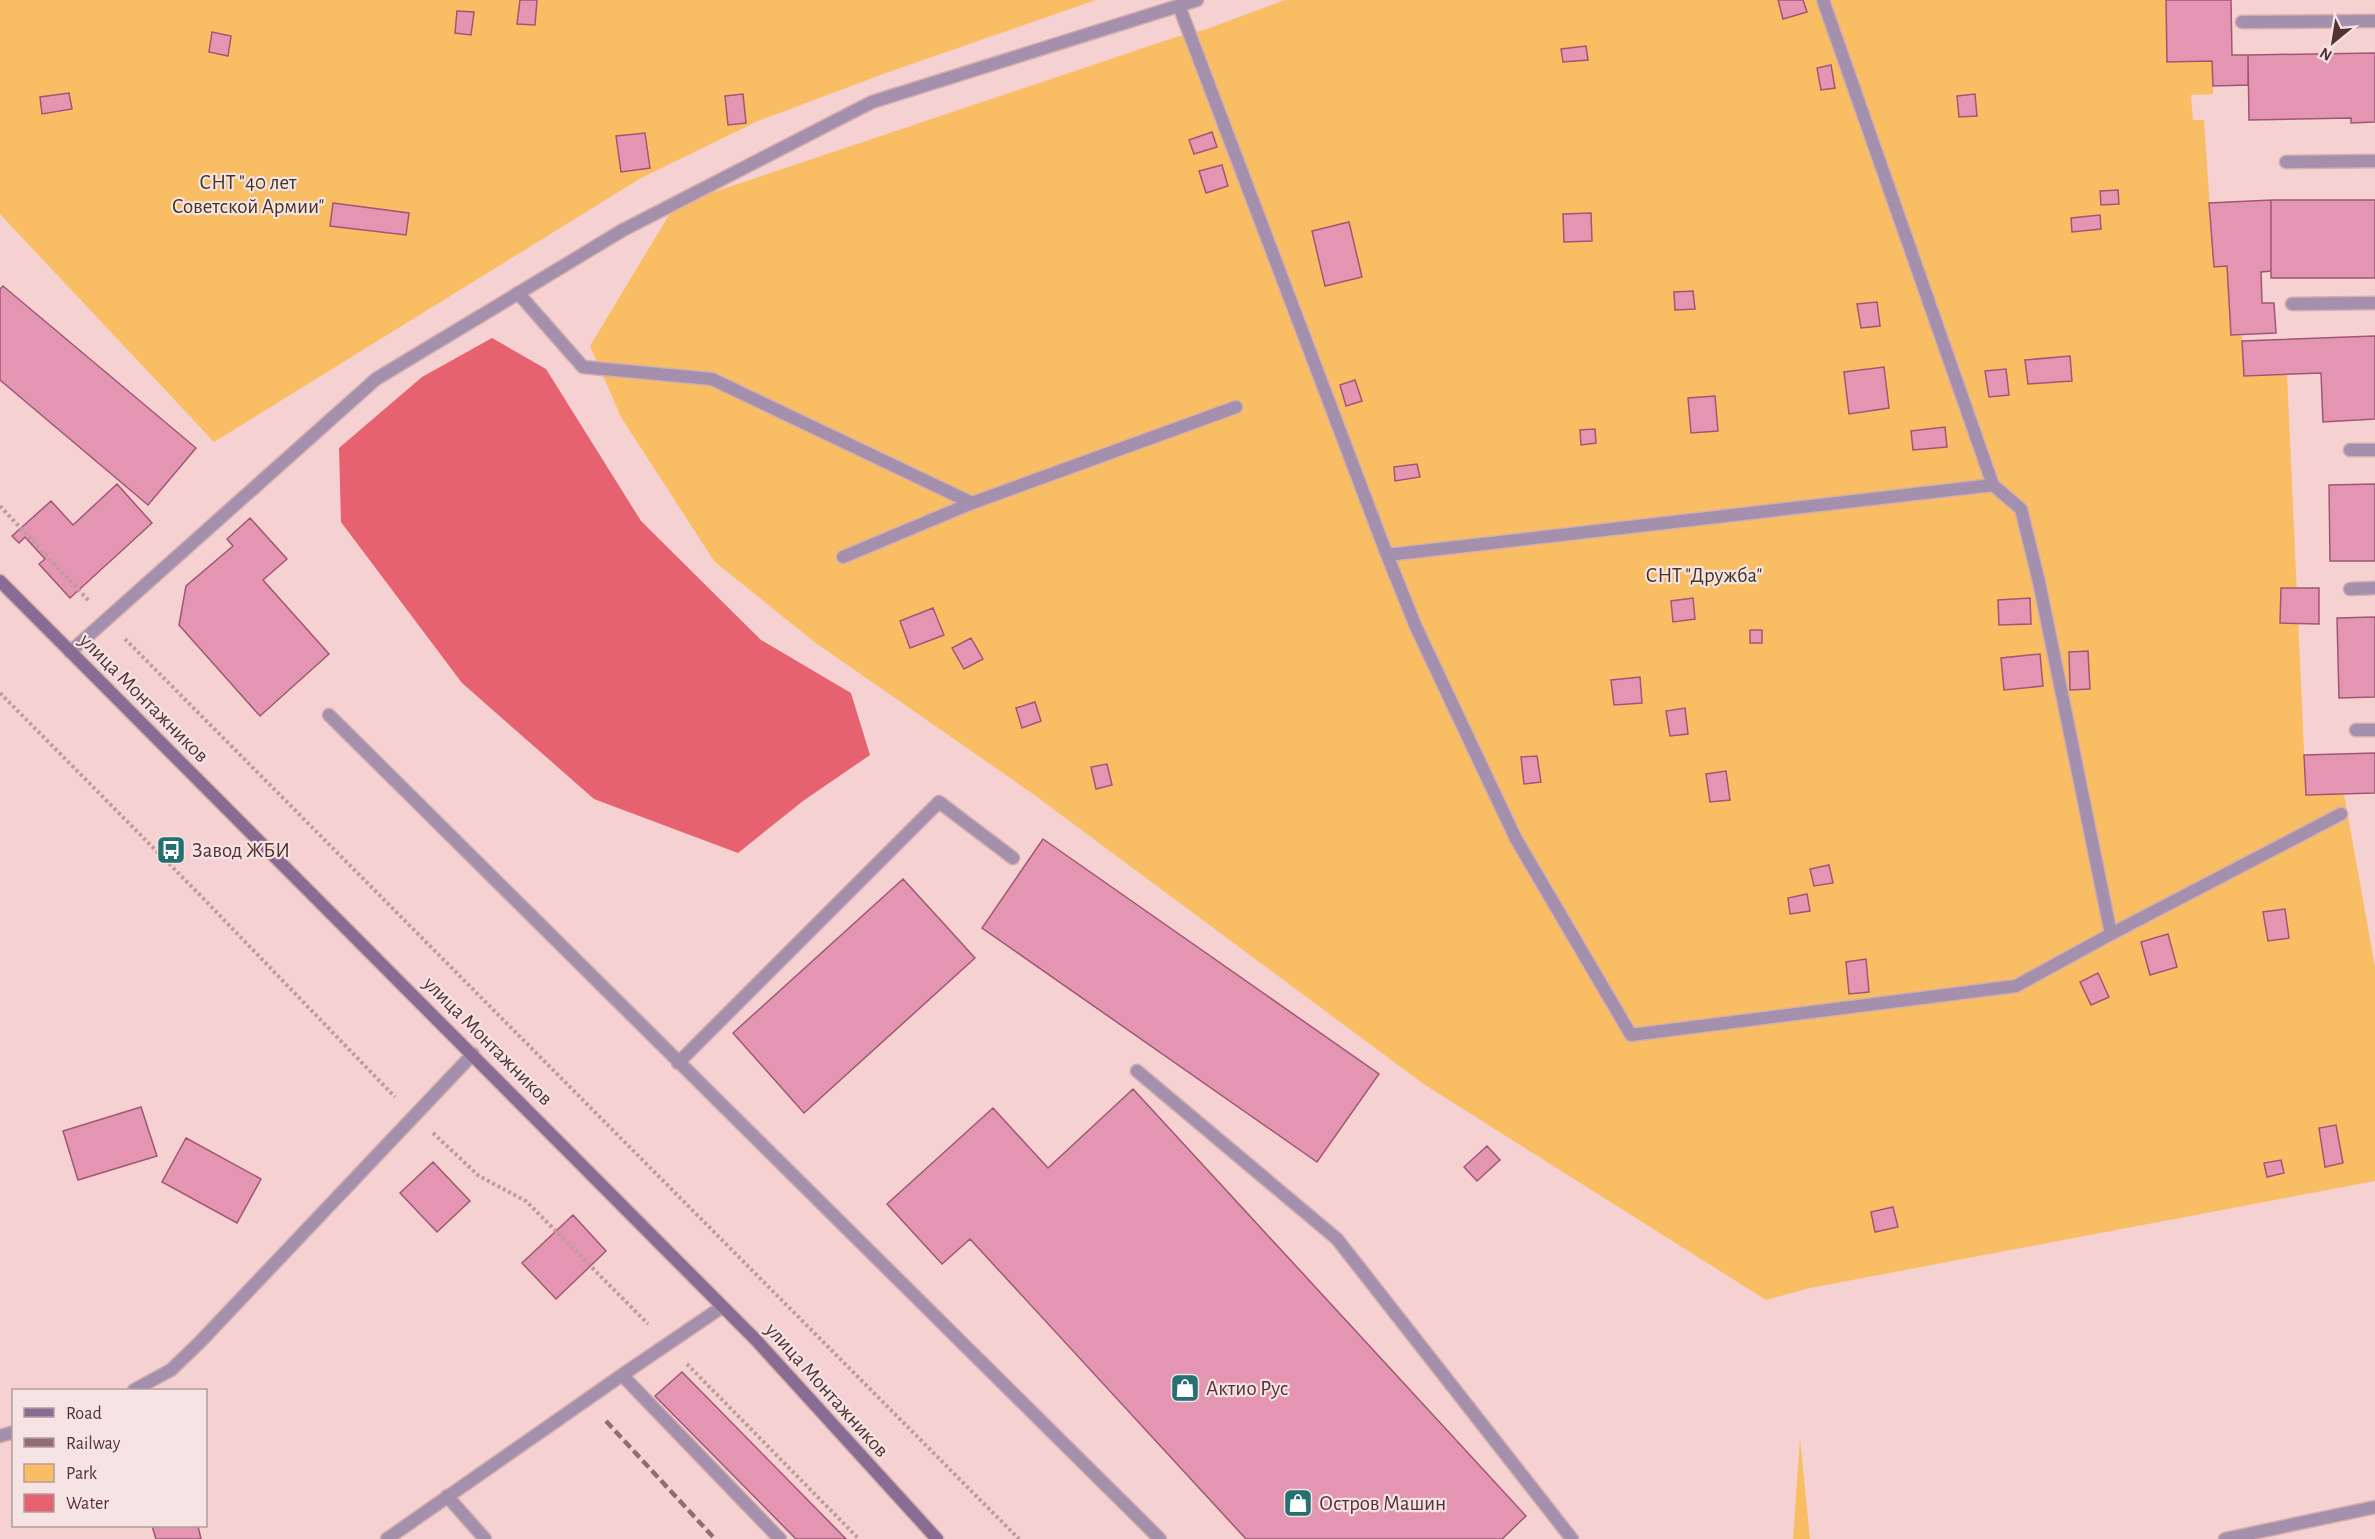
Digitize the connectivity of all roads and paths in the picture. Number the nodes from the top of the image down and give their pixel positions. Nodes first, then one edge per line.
1 (1197, 0) edge
2 (1823, 0) edge
3 (1179, 6) junction
4 (2375, 21) edge
5 (2242, 22) dead end
6 (2375, 161) edge
7 (2286, 162) dead end
8 (518, 293) junction
9 (2375, 303) edge
10 (2292, 304) dead end
11 (1236, 407) dead end
12 (2350, 450) dead end
13 (2375, 450) edge
14 (1993, 485) junction
15 (972, 503) junction
16 (0, 506) edge
17 (1387, 555) junction
18 (843, 557) dead end
19 (0, 581) edge
20 (2375, 588) edge
21 (2350, 589) dead end
22 (106, 619) junction
23 (70, 652) junction
24 (329, 715) dead end
25 (2356, 730) dead end
26 (2375, 730) edge
27 (2341, 814) dead end
28 (1013, 858) dead end
29 (2111, 934) junction
30 (473, 1054) junction
31 (678, 1062) junction
32 (1137, 1071) dead end
33 (722, 1307) junction
34 (622, 1375) junction
35 (136, 1389) edge
36 (447, 1496) junction
37 (2375, 1507) edge
38 (387, 1539) edge
39 (485, 1539) edge
40 (780, 1539) edge
41 (937, 1539) edge
42 (1018, 1539) edge
43 (1160, 1539) edge
44 (1572, 1539) edge
45 (2225, 1539) edge

1 - 3 lane
2 - 14 lane
3 - 8 lane
3 - 17 lane
4 - 5 lane
6 - 7 lane
8 - 15 lane
8 - 22 lane
9 - 10 lane
11 - 15 lane
12 - 13 lane
14 - 17 lane
14 - 29 lane
15 - 18 lane
16 - 22 path
17 - 29 lane
19 - 23 main road, улица Монтажников
20 - 21 lane
22 - 23 lane
22 - 42 path
23 - 30 main road, улица Монтажников
24 - 31 lane
25 - 26 lane
27 - 29 lane
28 - 31 lane
30 - 33 main road, улица Монтажников
30 - 35 lane
31 - 43 lane
32 - 44 lane
33 - 34 lane
33 - 41 main road, улица Монтажников
34 - 36 lane
34 - 40 lane
36 - 38 lane
36 - 39 lane
37 - 45 lane

